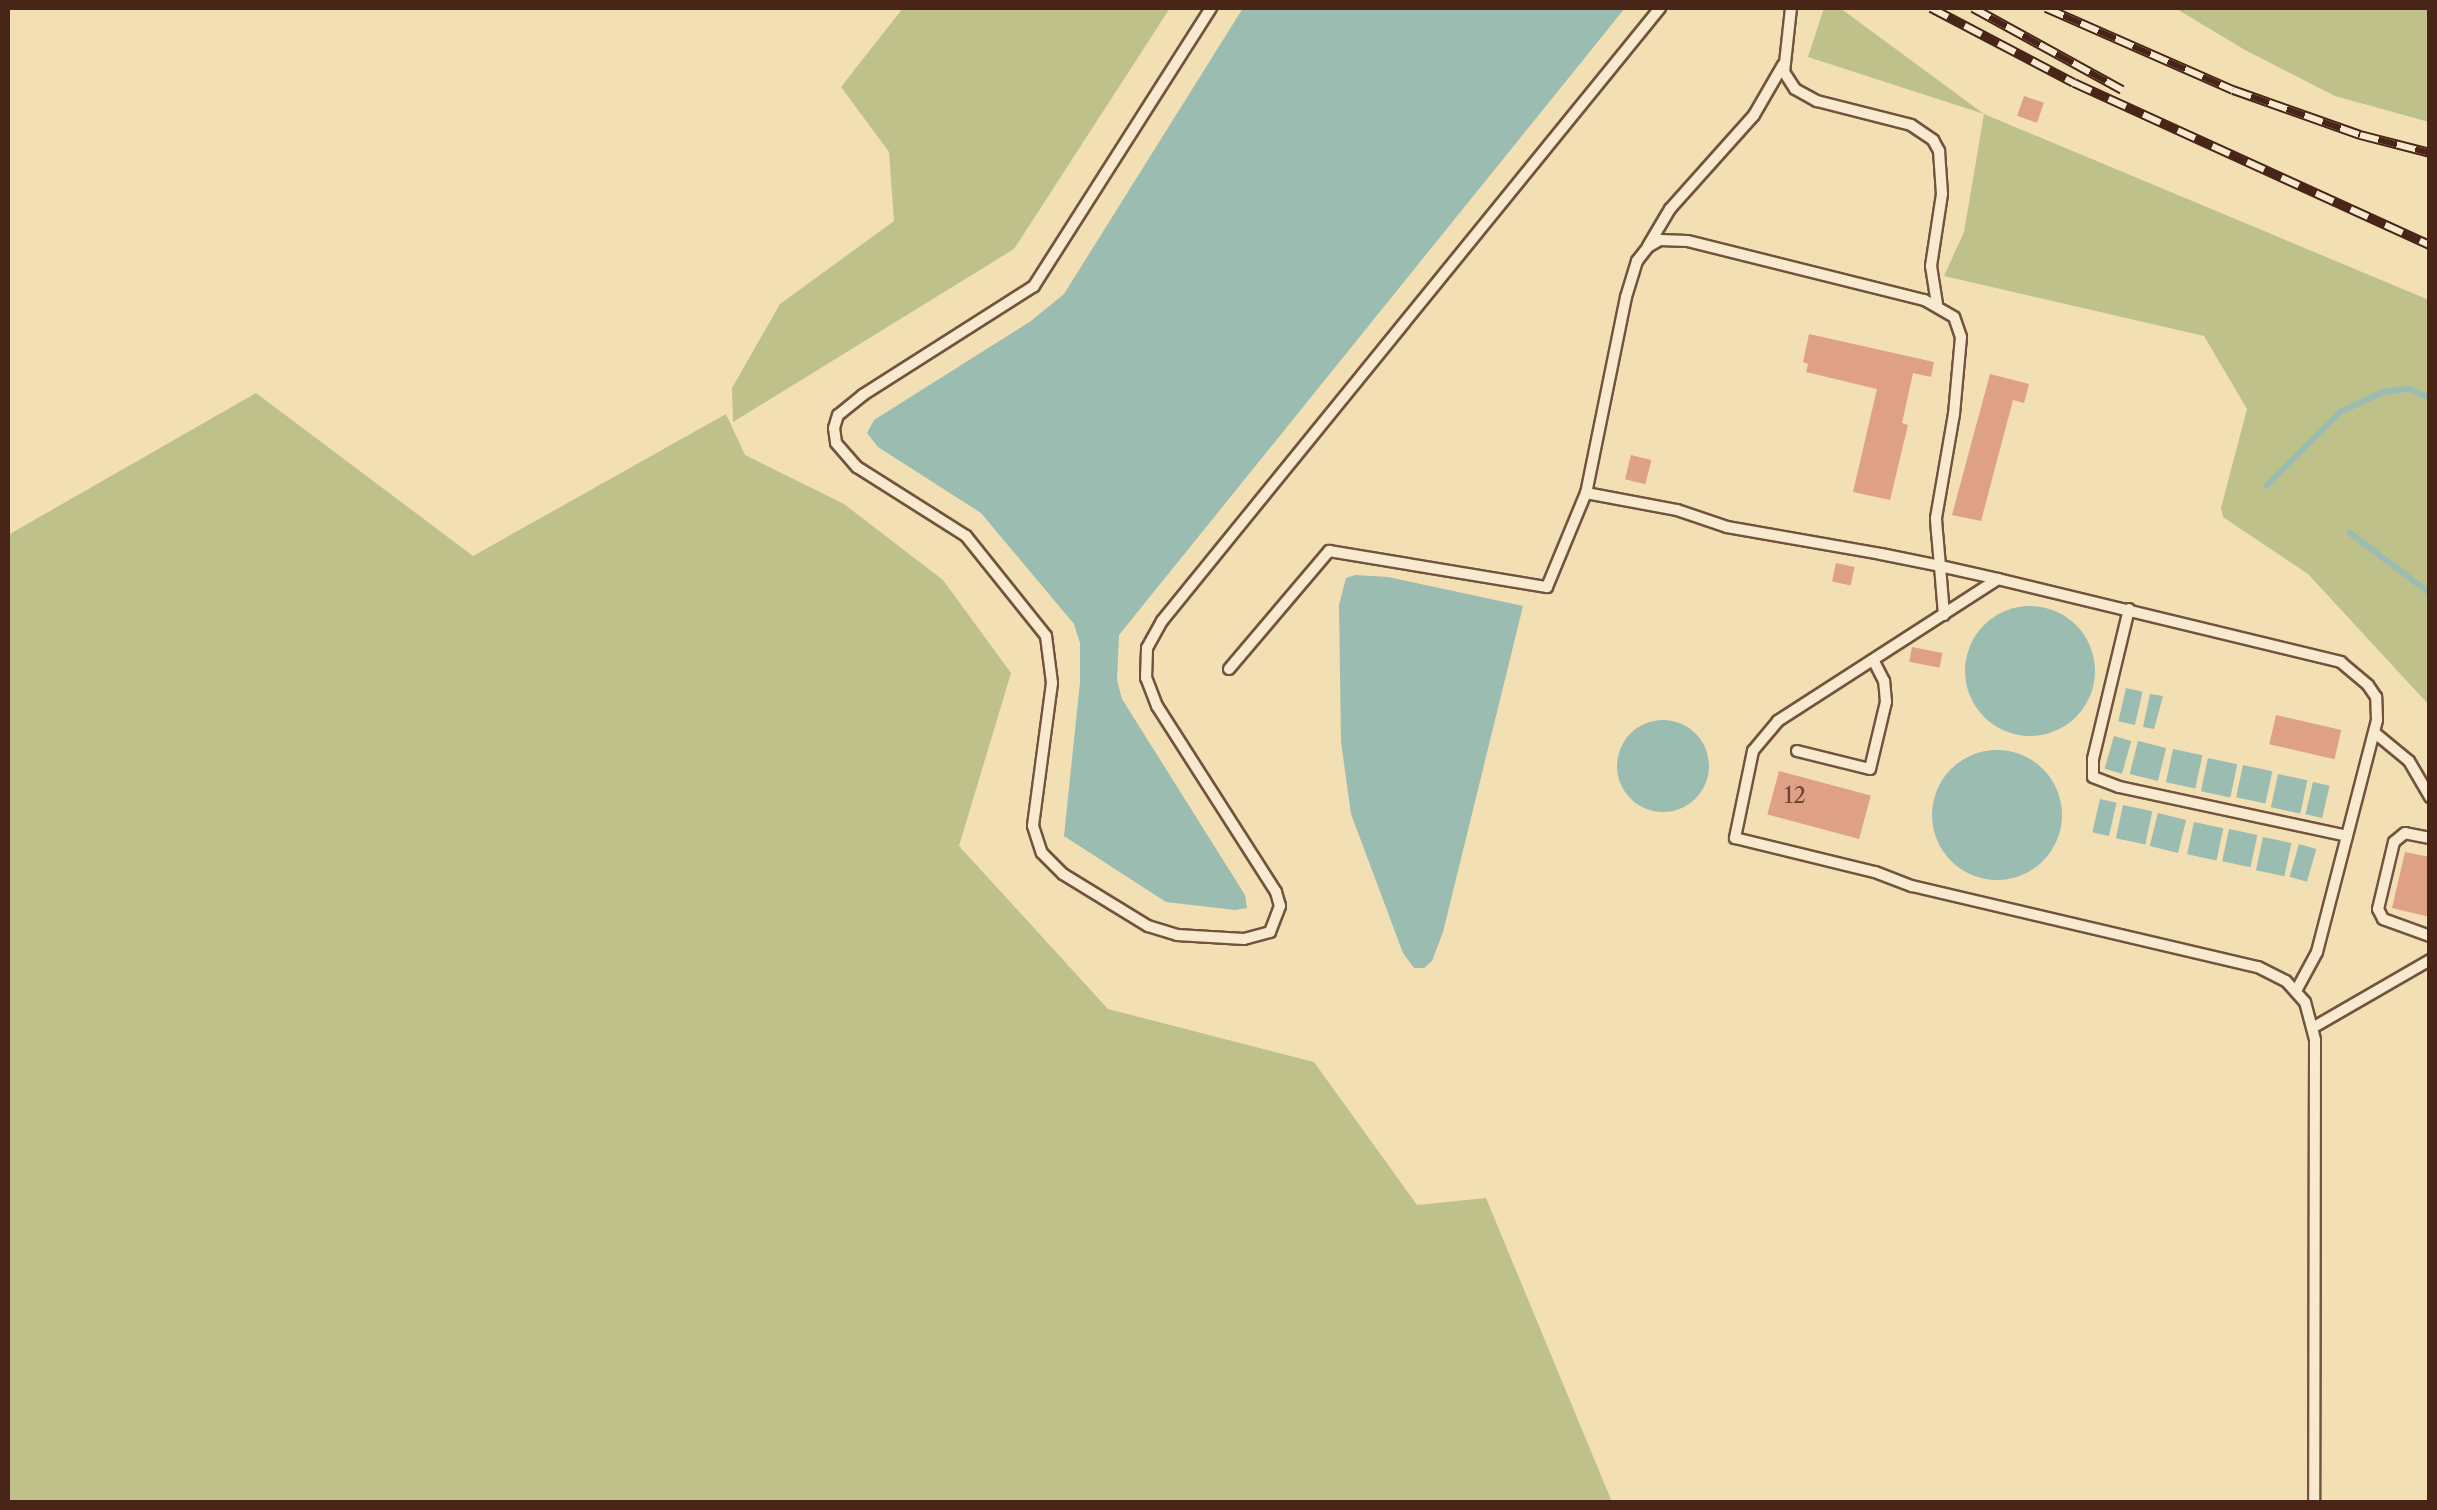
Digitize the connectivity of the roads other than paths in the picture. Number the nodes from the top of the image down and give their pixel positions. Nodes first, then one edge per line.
1 (1212, 8) edge
2 (1660, 8) edge
3 (1790, 8) edge
4 (1785, 62) junction
5 (1648, 248) junction
6 (1937, 304) junction
7 (1586, 493) junction
8 (1940, 566) junction
9 (1998, 579) junction
10 (2128, 609) junction
11 (1944, 615) junction
12 (1874, 660) junction
13 (1230, 669) dead end
14 (2374, 732) junction
15 (1796, 751) dead end
16 (2430, 797) edge
17 (2347, 836) junction
18 (2430, 838) edge
19 (2430, 936) edge
20 (2430, 960) edge
21 (2296, 991) junction
22 (2314, 1027) junction
23 (2314, 1502) edge

1 - 2 lane
3 - 4 lane
4 - 5 lane
4 - 6 lane
5 - 6 lane
5 - 7 lane
6 - 8 lane
7 - 8 lane
7 - 13 lane
8 - 9 lane
8 - 11 lane
9 - 10 lane
9 - 11 lane
10 - 14 lane
10 - 17 lane
11 - 12 lane
12 - 15 lane
12 - 21 lane
14 - 16 lane
14 - 17 lane
17 - 21 lane
18 - 19 lane
20 - 22 lane
21 - 22 lane
22 - 23 lane

